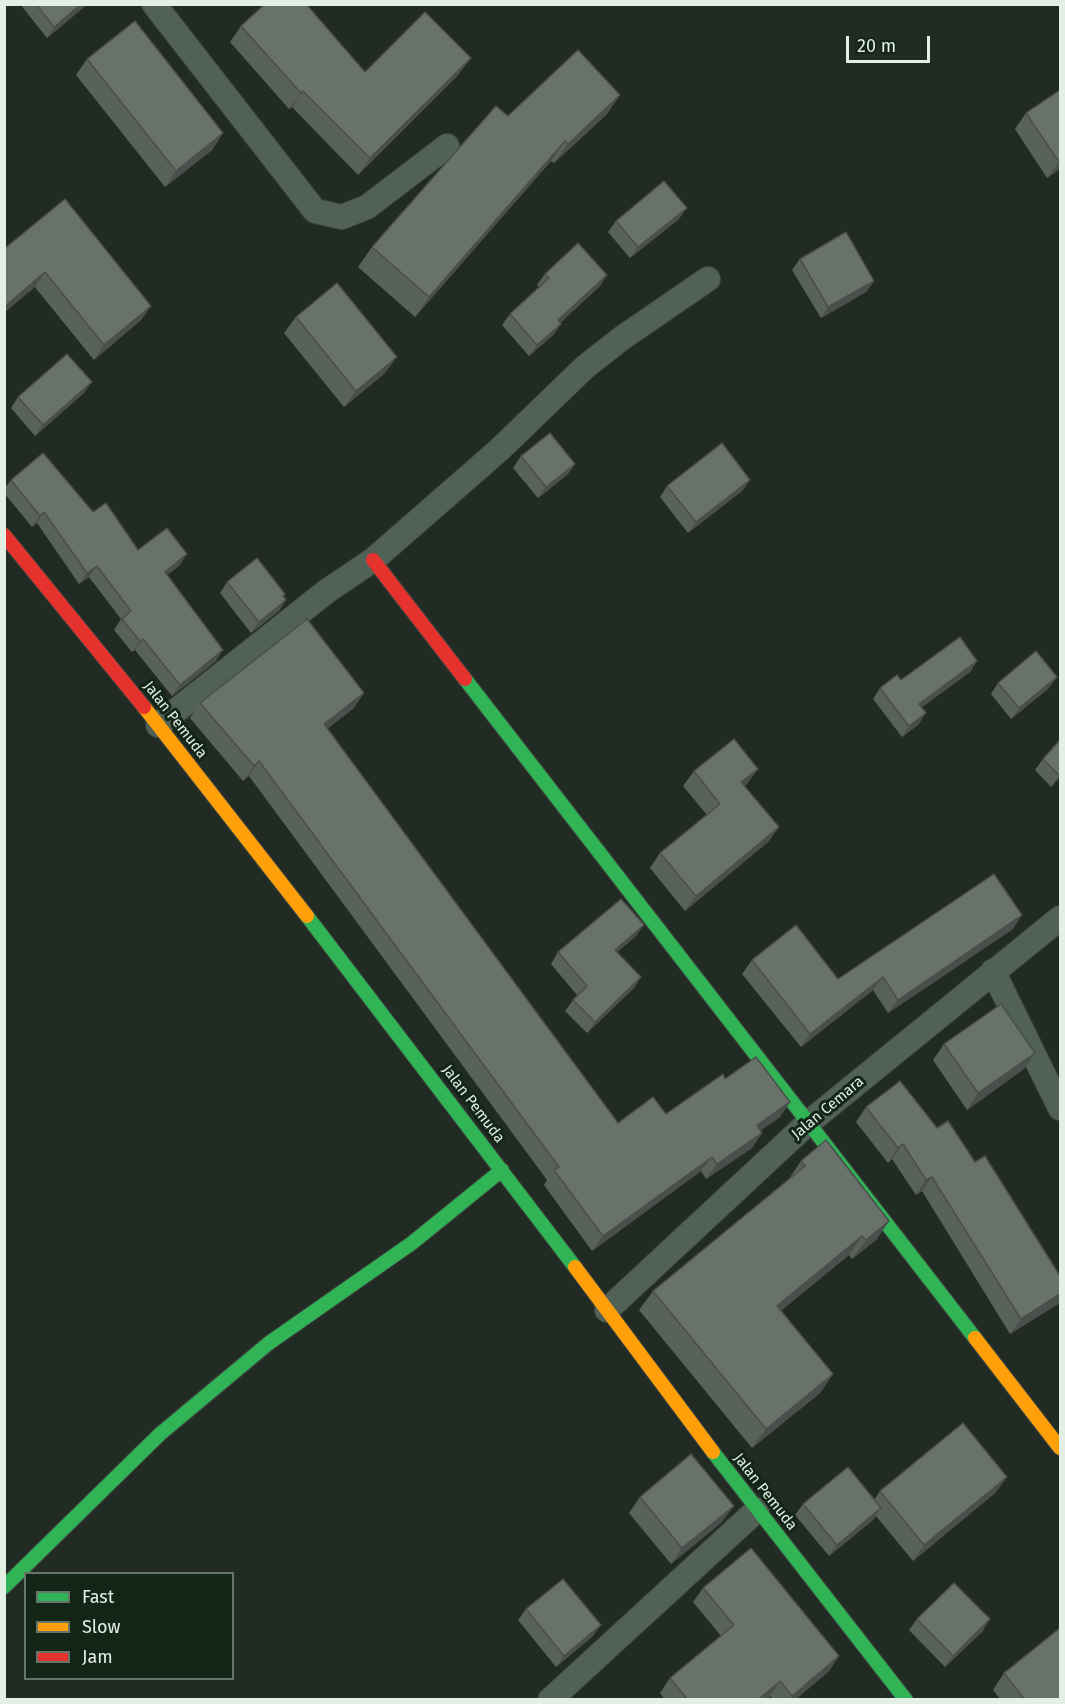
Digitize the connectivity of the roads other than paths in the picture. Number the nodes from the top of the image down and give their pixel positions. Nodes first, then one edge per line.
1 (154, 4) edge
2 (447, 146) dead end
3 (708, 279) dead end
4 (4, 535) edge
5 (373, 560) junction
6 (158, 724) junction
7 (1060, 918) edge
8 (993, 971) junction
9 (1060, 1108) edge
10 (808, 1123) junction
11 (502, 1170) junction
12 (607, 1310) junction
13 (1060, 1448) edge
14 (757, 1510) junction
15 (4, 1587) edge
16 (550, 1700) edge
17 (906, 1700) edge

1 - 2 street
3 - 5 street
4 - 6 street, Jalan Pemuda
5 - 6 street
5 - 10 street
6 - 11 street, Jalan Pemuda
7 - 8 street, Jalan Cemara
8 - 9 street
8 - 10 street, Jalan Cemara
10 - 12 street, Jalan Cemara
10 - 13 street
11 - 12 street, Jalan Pemuda
11 - 15 street
12 - 14 street, Jalan Pemuda
14 - 16 street
14 - 17 street, Jalan Pemuda

